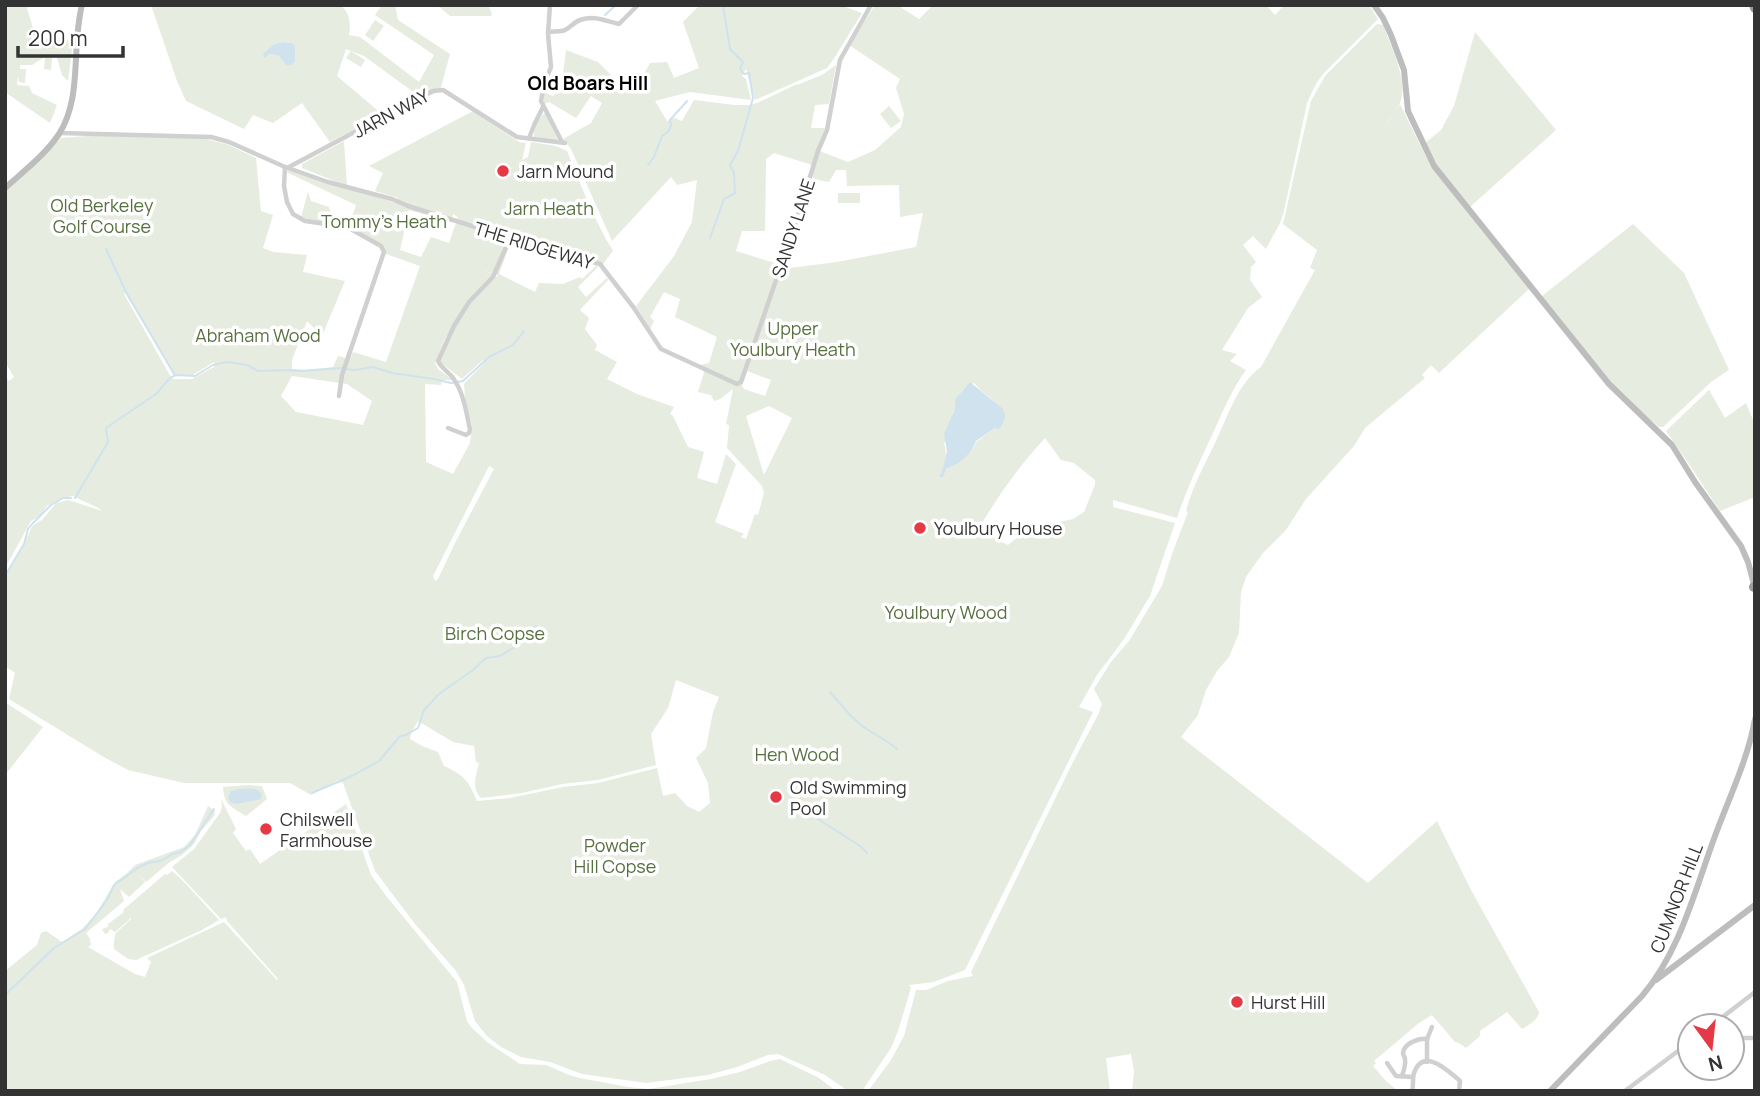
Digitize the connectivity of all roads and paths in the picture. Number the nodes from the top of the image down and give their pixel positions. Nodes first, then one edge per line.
1 (82, 5) edge
2 (550, 5) edge
3 (638, 5) edge
4 (871, 5) edge
5 (1374, 5) edge
6 (548, 32) junction
7 (544, 107) junction
8 (59, 133) junction
9 (529, 138) junction
10 (287, 167) junction
11 (5, 188) edge
12 (510, 238) junction
13 (737, 384) joint
14 (339, 396) dead end
15 (448, 428) dead end
16 (1755, 587) edge
17 (1755, 719) edge
18 (1755, 905) edge
19 (1669, 966) junction
20 (1755, 992) edge
21 (1729, 1012) edge
22 (1432, 1027) dead end
23 (1427, 1039) junction
24 (1676, 1053) edge
25 (1427, 1062) junction
26 (1387, 1063) dead end
27 (1402, 1076) junction
28 (1413, 1077) junction
29 (1412, 1091) edge
30 (1459, 1091) edge
31 (1550, 1091) edge
32 (1625, 1091) edge

1 - 8 street
2 - 6 street
3 - 6 street
4 - 13 street, SANDY LANE
5 - 16 street
6 - 7 street
7 - 9 street
7 - 9 street
8 - 10 street, THE RIDGEWAY
8 - 11 street
9 - 10 street, JARN WAY
10 - 12 street, THE RIDGEWAY
10 - 14 street
12 - 13 street, THE RIDGEWAY
12 - 15 street
17 - 19 street, CUMNOR HILL
18 - 19 street
19 - 31 street
20 - 21 street
22 - 23 street
23 - 25 street
23 - 27 street
24 - 32 street
25 - 28 street
25 - 30 street
26 - 27 street
27 - 28 street
28 - 29 street

